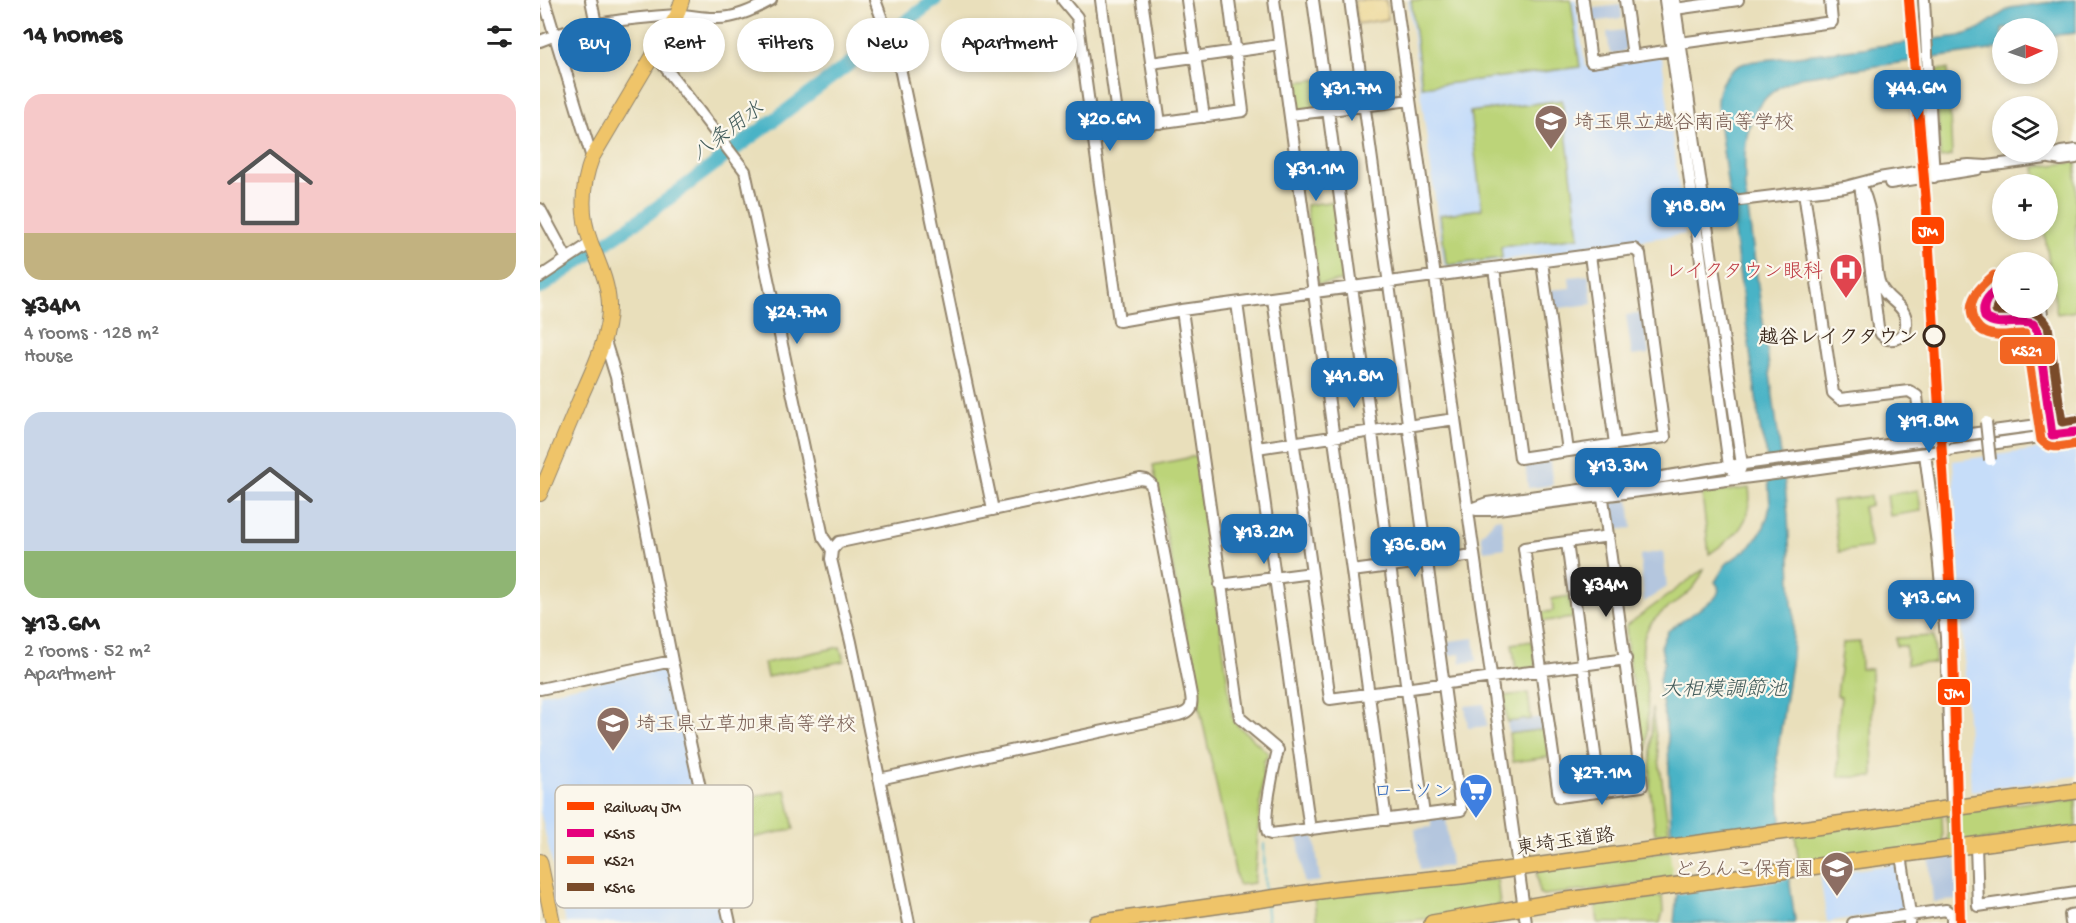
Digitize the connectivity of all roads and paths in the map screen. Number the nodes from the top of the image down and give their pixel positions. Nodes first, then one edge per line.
1 (544, 0) edge
2 (591, 0) edge
3 (682, 0) edge
4 (771, 0) edge
5 (874, 0) edge
6 (1063, 0) edge
7 (1101, 0) edge
8 (1142, 0) edge
9 (1187, 0) edge
10 (1229, 0) edge
11 (1274, 0) edge
12 (1313, 0) edge
13 (1350, 0) edge
14 (1396, 0) edge
15 (1582, 0) edge
16 (1625, 0) edge
17 (1665, 0) edge
18 (1738, 0) edge
19 (1830, 0) edge
20 (1924, 0) edge
21 (1675, 4) edge
22 (677, 15) junction
23 (595, 18) edge
24 (675, 18) edge
25 (631, 20) edge
26 (558, 34) edge
27 (554, 35) junction
28 (540, 41) edge
29 (1280, 45) junction
30 (1676, 46) junction
31 (1235, 51) junction
32 (1632, 56) junction
33 (1195, 57) junction
34 (1151, 63) junction
35 (644, 72) edge
36 (669, 72) edge
37 (1410, 100) junction
38 (1365, 106) junction
39 (1328, 110) junction
40 (1290, 115) junction
41 (1204, 117) junction
42 (1160, 123) junction
43 (1119, 128) junction
44 (1092, 132) junction
45 (2076, 150) edge
46 (2058, 153) edge
47 (592, 158) junction
48 (2076, 158) edge
49 (2058, 160) edge
50 (2016, 162) edge
51 (1934, 173) junction
52 (1860, 184) junction
53 (1804, 192) junction
54 (1699, 206) junction
55 (540, 209) edge
56 (594, 249) junction
57 (1590, 255) junction
58 (567, 259) junction
59 (1542, 262) junction
60 (1494, 268) junction
61 (1435, 276) junction
62 (540, 277) edge
63 (1389, 282) junction
64 (1353, 288) junction
65 (1314, 293) junction
66 (1992, 295) edge
67 (1273, 299) junction
68 (1893, 301) junction
69 (1237, 303) junction
70 (1182, 310) junction
71 (1876, 317) junction
72 (2042, 318) edge
73 (604, 338) junction
74 (1455, 419) junction
75 (2076, 420) edge
76 (1986, 422) dead end
77 (1409, 426) junction
78 (2055, 429) junction
79 (1371, 431) junction
80 (2076, 432) edge
81 (1334, 436) junction
82 (1922, 441) junction
83 (1293, 442) junction
84 (1615, 444) junction
85 (1257, 447) junction
86 (1596, 447) junction
87 (1568, 451) junction
88 (1925, 454) junction
89 (1990, 460) dead end
90 (1742, 465) junction
91 (1729, 466) junction
92 (1738, 479) junction
93 (1602, 491) junction
94 (540, 494) edge
95 (993, 510) junction
96 (1468, 510) junction
97 (1609, 536) junction
98 (1567, 542) junction
99 (831, 550) junction
100 (1474, 555) junction
101 (1427, 562) junction
102 (1391, 566) junction
103 (1352, 571) junction
104 (1312, 573) junction
105 (1274, 578) junction
106 (1220, 585) junction
107 (1626, 659) junction
108 (672, 661) junction
109 (1583, 665) junction
110 (1540, 672) junction
111 (1491, 678) junction
112 (1444, 684) junction
113 (540, 689) edge
114 (1408, 689) junction
115 (1370, 694) junction
116 (879, 779) junction
117 (699, 785) edge
118 (1600, 792) junction
119 (2076, 793) edge
120 (1952, 808) junction
121 (1424, 815) junction
122 (1386, 820) junction
123 (1310, 830) junction
124 (2076, 831) edge
125 (1976, 845) junction
126 (1901, 855) junction
127 (540, 861) edge
128 (1517, 868) junction
129 (2076, 892) edge
130 (1523, 907) junction
131 (727, 908) edge
132 (2076, 914) edge
133 (1910, 919) edge
134 (1868, 922) edge
135 (553, 923) edge
136 (730, 923) edge
137 (909, 923) edge
138 (1096, 923) edge
139 (1432, 923) edge
140 (1526, 923) edge
141 (1853, 923) edge
142 (1952, 923) edge
143 (2070, 923) edge

1 - 27 street
2 - 23 street
3 - 22 main road
4 - 22 street
5 - 95 street
6 - 44 street
7 - 43 street
8 - 34 street
9 - 33 street
10 - 31 street
11 - 29 street
12 - 39 street
13 - 38 street
14 - 37 street
15 - 32 street
16 - 32 street
17 - 30 street
18 - 21 street
19 - 30 street
20 - 51 street
21 - 30 street
22 - 24 main road
22 - 25 street
26 - 27 street
27 - 28 street
27 - 47 street
29 - 31 street
29 - 40 street
30 - 32 street
30 - 54 street
31 - 33 street
31 - 41 street
33 - 34 street
33 - 41 street
34 - 42 street
35 - 47 main road
36 - 99 street
37 - 38 street
37 - 61 street
38 - 39 street
38 - 63 street
39 - 40 street
39 - 64 street
40 - 65 street
41 - 42 street
42 - 43 street
43 - 44 street
44 - 70 street
45 - 46 street
47 - 56 main road
48 - 49 street
50 - 51 street
51 - 52 street
52 - 53 street
52 - 68 street
52 - 71 street
53 - 54 street
53 - 82 street
54 - 90 street
54 - 91 street
55 - 58 street
56 - 58 street
56 - 73 main road
57 - 59 street
57 - 84 street
57 - 84 street
58 - 62 street
59 - 60 street
59 - 87 street
60 - 61 street
60 - 87 street
61 - 63 street
61 - 74 street
63 - 64 street
63 - 77 street
64 - 65 street
64 - 79 street
65 - 67 street
65 - 81 street
66 - 78 street
67 - 69 street
67 - 83 street
68 - 71 street
68 - 71 street
69 - 70 street
69 - 85 street
70 - 106 street
72 - 78 street
73 - 94 main road
73 - 108 street
74 - 77 street
74 - 96 street
75 - 78 street
76 - 89 street, bridge
77 - 79 street
77 - 101 street
78 - 80 street
78 - 82 street
78 - 88 street
79 - 81 street
79 - 102 street
81 - 83 street
81 - 103 street
82 - 90 street
83 - 85 street
83 - 104 street
84 - 86 street
85 - 105 street
86 - 87 street
86 - 93 street
88 - 92 street
88 - 120 street
90 - 91 street
90 - 92 street
91 - 92 street
91 - 93 street
92 - 93 street
93 - 96 street
93 - 97 street
95 - 99 street
95 - 116 street
96 - 100 street
97 - 98 street
97 - 107 street
98 - 109 street
98 - 110 street
99 - 116 street
100 - 101 street
100 - 111 street
101 - 102 street
101 - 112 street
102 - 103 street
102 - 114 street
103 - 115 street
104 - 105 street
104 - 115 street
105 - 106 street
105 - 123 street
106 - 123 street
107 - 109 street
107 - 118 street
108 - 113 street
108 - 117 street
109 - 110 street
109 - 118 street
110 - 111 street
110 - 118 street
111 - 112 street
111 - 128 street
112 - 114 street
112 - 121 street
114 - 115 street
114 - 121 street
115 - 122 street
116 - 137 street
119 - 120 highway, 東埼玉道路
120 - 128 highway, 東埼玉道路
121 - 122 street
122 - 123 street
124 - 125 highway
125 - 126 highway
125 - 129 street
126 - 130 highway
126 - 133 street
127 - 135 main road
128 - 130 street
128 - 138 highway, 東埼玉道路
130 - 139 highway
130 - 140 street
131 - 136 street
132 - 143 street
133 - 134 street
133 - 142 street
134 - 141 street

